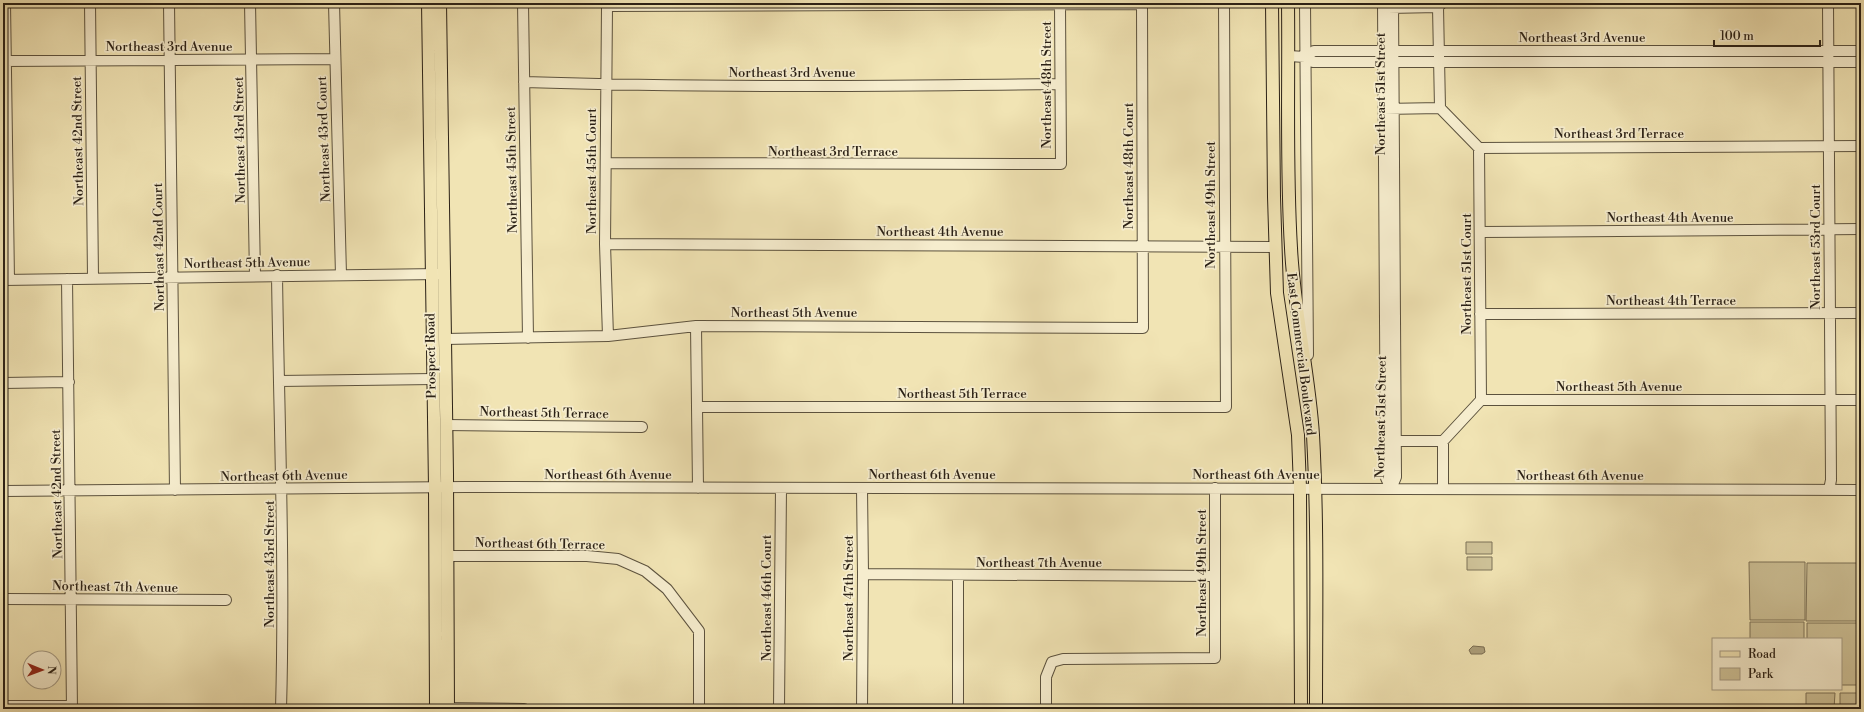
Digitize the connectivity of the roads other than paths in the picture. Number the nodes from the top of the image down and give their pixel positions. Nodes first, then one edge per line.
1 (5, 3) edge
2 (90, 3) edge
3 (169, 3) edge
4 (250, 3) edge
5 (334, 3) edge
6 (428, 3) edge
7 (440, 3) edge
8 (523, 3) edge
9 (1142, 3) edge
10 (1224, 3) edge
11 (1272, 3) edge
12 (1279, 3) edge
13 (1288, 3) edge
14 (1305, 3) edge
15 (1828, 3) edge
16 (1060, 5) junction
17 (1388, 5) edge
18 (1440, 5) edge
19 (1389, 51) junction
20 (1440, 51) junction
21 (1631, 51) junction
22 (1771, 51) junction
23 (1828, 51) junction
24 (1861, 51) edge
25 (1289, 56) junction
26 (1305, 57) junction
27 (251, 59) junction
28 (335, 59) junction
29 (435, 59) junction
30 (90, 60) junction
31 (170, 60) junction
32 (4, 61) edge
33 (1273, 61) junction
34 (1389, 62) junction
35 (1440, 62) junction
36 (1631, 62) junction
37 (1771, 62) junction
38 (1828, 62) junction
39 (1861, 62) edge
40 (524, 82) junction
41 (1060, 84) junction
42 (605, 85) junction
43 (1440, 108) junction
44 (1389, 109) junction
45 (1289, 139) junction
46 (1829, 146) junction
47 (1861, 146) edge
48 (1479, 148) junction
49 (606, 164) junction
50 (1060, 164) joint
51 (1274, 167) junction
52 (1861, 229) edge
53 (1829, 230) junction
54 (1480, 232) junction
55 (1290, 238) junction
56 (1307, 239) junction
57 (605, 244) junction
58 (1142, 245) junction
59 (1384, 245) junction
60 (1395, 245) junction
61 (1224, 246) junction
62 (1275, 246) junction
63 (438, 274) junction
64 (277, 275) junction
65 (341, 275) junction
66 (255, 276) junction
67 (172, 277) junction
68 (93, 278) junction
69 (67, 279) junction
70 (6, 280) edge
71 (1830, 313) junction
72 (1861, 313) edge
73 (1480, 314) junction
74 (1297, 316) junction
75 (696, 326) junction
76 (1143, 328) joint
77 (608, 336) junction
78 (528, 338) junction
79 (445, 339) junction
80 (434, 379) junction
81 (279, 381) junction
82 (68, 382) junction
83 (3, 384) edge
84 (1308, 390) junction
85 (1481, 400) junction
86 (1831, 400) junction
87 (1861, 400) edge
88 (698, 407) junction
89 (1226, 407) joint
90 (446, 425) junction
91 (642, 427) dead end
92 (1391, 441) junction
93 (1443, 441) junction
94 (441, 487) junction
95 (698, 488) junction
96 (781, 488) junction
97 (862, 488) junction
98 (1215, 488) junction
99 (1300, 488) junction
100 (1315, 488) junction
101 (1392, 488) junction
102 (282, 489) junction
103 (1443, 489) junction
104 (175, 490) junction
105 (1829, 490) junction
106 (1861, 490) edge
107 (70, 491) junction
108 (3, 492) edge
109 (447, 556) junction
110 (863, 574) junction
111 (958, 576) junction
112 (1214, 576) junction
113 (71, 598) junction
114 (3, 599) edge
115 (226, 600) dead end
116 (1300, 621) junction
117 (3, 706) edge
118 (72, 708) edge
119 (281, 709) edge
120 (442, 709) edge
121 (524, 709) edge
122 (699, 709) edge
123 (779, 709) edge
124 (862, 709) edge
125 (958, 709) edge
126 (1046, 709) edge
127 (1301, 709) edge
128 (1316, 709) edge

1 - 32 street
2 - 30 street, Northeast 42nd Street
3 - 31 street, Northeast 42nd Court
4 - 27 street, Northeast 43rd Street
5 - 28 street, Northeast 43rd Court
6 - 29 main road, Prospect Road
7 - 29 main road, Prospect Road
8 - 40 street, Northeast 45th Street
9 - 16 street
9 - 58 street, Northeast 48th Court
10 - 61 street, Northeast 49th Street
11 - 33 main road, East Commercial Boulevard
12 - 25 main road
13 - 25 main road, East Commercial Boulevard
14 - 26 street
15 - 23 street, Northeast 53rd Court
16 - 41 street, Northeast 48th Street
16 - 42 street, Northeast 45th Court
17 - 18 street
17 - 19 street, Northeast 51st Street
18 - 20 street
19 - 20 street, Northeast 3rd Avenue
19 - 26 street, Northeast 3rd Avenue
19 - 34 street, Northeast 51st Street
20 - 21 street, Northeast 3rd Avenue
20 - 35 street
21 - 22 street, Northeast 3rd Avenue
21 - 36 street
22 - 23 street, Northeast 3rd Avenue
22 - 37 street
23 - 24 street, Northeast 3rd Avenue
23 - 38 street, Northeast 53rd Court
25 - 26 street, Northeast 3rd Avenue
25 - 45 main road, East Commercial Boulevard
26 - 34 street, Northeast 3rd Avenue
26 - 56 street
27 - 28 street, Northeast 3rd Avenue
27 - 31 street, Northeast 3rd Avenue
27 - 66 street, Northeast 43rd Street
28 - 65 street, Northeast 43rd Court
29 - 63 main road, Prospect Road
30 - 31 street, Northeast 3rd Avenue
30 - 32 street, Northeast 3rd Avenue
30 - 68 street, Northeast 42nd Street
31 - 67 street, Northeast 42nd Court
32 - 70 street
33 - 45 main road
33 - 51 main road, East Commercial Boulevard
34 - 35 street, Northeast 3rd Avenue
34 - 44 street, Northeast 51st Street
35 - 36 street, Northeast 3rd Avenue
35 - 43 street
36 - 37 street, Northeast 3rd Avenue
37 - 38 street, Northeast 3rd Avenue
38 - 39 street, Northeast 3rd Avenue
38 - 46 street, Northeast 53rd Court
40 - 42 street, Northeast 3rd Avenue
40 - 78 street, Northeast 45th Street
41 - 42 street, Northeast 3rd Avenue
41 - 50 street, Northeast 48th Street
42 - 49 street, Northeast 45th Court
43 - 44 street
43 - 48 street
44 - 59 street, Northeast 51st Street
44 - 60 street, Northeast 51st Street
45 - 55 main road, East Commercial Boulevard
46 - 47 street, Northeast 3rd Terrace
46 - 48 street, Northeast 3rd Terrace
46 - 53 street, Northeast 53rd Court
48 - 54 street, Northeast 51st Court
49 - 50 street, Northeast 3rd Terrace
49 - 57 street, Northeast 45th Court
51 - 55 main road
51 - 62 main road, East Commercial Boulevard
52 - 53 street, Northeast 4th Avenue
53 - 54 street, Northeast 4th Avenue
53 - 71 street, Northeast 53rd Court
54 - 73 street, Northeast 51st Court
55 - 56 street
55 - 74 main road, East Commercial Boulevard
56 - 84 street
57 - 58 street, Northeast 4th Avenue
57 - 77 street, Northeast 45th Court
58 - 61 street, Northeast 4th Avenue
58 - 76 street, Northeast 48th Court
59 - 60 street
59 - 92 street, Northeast 51st Street
60 - 92 street, Northeast 51st Street
61 - 62 street, Northeast 4th Avenue
61 - 89 street, Northeast 49th Street
62 - 74 main road
62 - 99 main road, East Commercial Boulevard
63 - 65 street, Northeast 5th Avenue
63 - 79 main road, Prospect Road
63 - 80 main road, Prospect Road
64 - 65 street, Northeast 5th Avenue
64 - 66 street, Northeast 5th Avenue
64 - 81 street, Northeast 43rd Street
66 - 67 street, Northeast 5th Avenue
67 - 68 street, Northeast 5th Avenue
67 - 104 street, Northeast 42nd Court
68 - 69 street, Northeast 5th Avenue
69 - 70 street, Northeast 5th Avenue
69 - 82 street, Northeast 42nd Street
71 - 72 street, Northeast 4th Terrace
71 - 73 street, Northeast 4th Terrace
71 - 86 street, Northeast 53rd Court
73 - 85 street, Northeast 51st Court
74 - 84 main road, East Commercial Boulevard
75 - 76 street, Northeast 5th Avenue
75 - 77 street, Northeast 5th Avenue
75 - 88 street
77 - 78 street, Northeast 5th Avenue
78 - 79 street, Northeast 5th Avenue
79 - 90 main road, Prospect Road
80 - 81 street
80 - 94 main road, Prospect Road
81 - 102 street, Northeast 43rd Street
82 - 83 street
82 - 107 street, Northeast 42nd Street
84 - 100 main road, East Commercial Boulevard
85 - 86 street, Northeast 5th Avenue
85 - 93 street
86 - 87 street, Northeast 5th Avenue
86 - 105 street, Northeast 53rd Court
88 - 89 street, Northeast 5th Terrace
88 - 95 street
90 - 91 street, Northeast 5th Terrace
90 - 94 main road, Prospect Road
92 - 93 street
92 - 101 street, Northeast 51st Street
93 - 103 street
94 - 95 street, Northeast 6th Avenue
94 - 102 street, Northeast 6th Avenue
94 - 109 main road, Prospect Road
94 - 120 main road, Prospect Road
95 - 96 street, Northeast 6th Avenue
96 - 97 street, Northeast 6th Avenue
96 - 123 street, Northeast 46th Court
97 - 98 street, Northeast 6th Avenue
97 - 110 street, Northeast 47th Street
98 - 99 street, Northeast 6th Avenue
98 - 112 street, Northeast 49th Street
99 - 100 street, Northeast 6th Avenue
99 - 116 main road, East Commercial Boulevard
100 - 101 street, Northeast 6th Avenue
100 - 128 main road, East Commercial Boulevard
101 - 103 street, Northeast 6th Avenue
102 - 104 street, Northeast 6th Avenue
102 - 119 street, Northeast 43rd Street
103 - 105 street, Northeast 6th Avenue
104 - 107 street, Northeast 6th Avenue
105 - 106 street, Northeast 6th Avenue
107 - 108 street, Northeast 6th Avenue
107 - 113 street, Northeast 42nd Street
109 - 120 main road, Prospect Road
109 - 122 street, Northeast 6th Terrace
110 - 111 street, Northeast 7th Avenue
110 - 124 street, Northeast 47th Street
111 - 112 street, Northeast 7th Avenue
111 - 125 street
112 - 126 street, Northeast 49th Street
113 - 114 street, Northeast 7th Avenue
113 - 115 street, Northeast 7th Avenue
113 - 118 street, Northeast 42nd Street
116 - 127 main road, East Commercial Boulevard
116 - 128 main road
117 - 118 street
120 - 121 street

